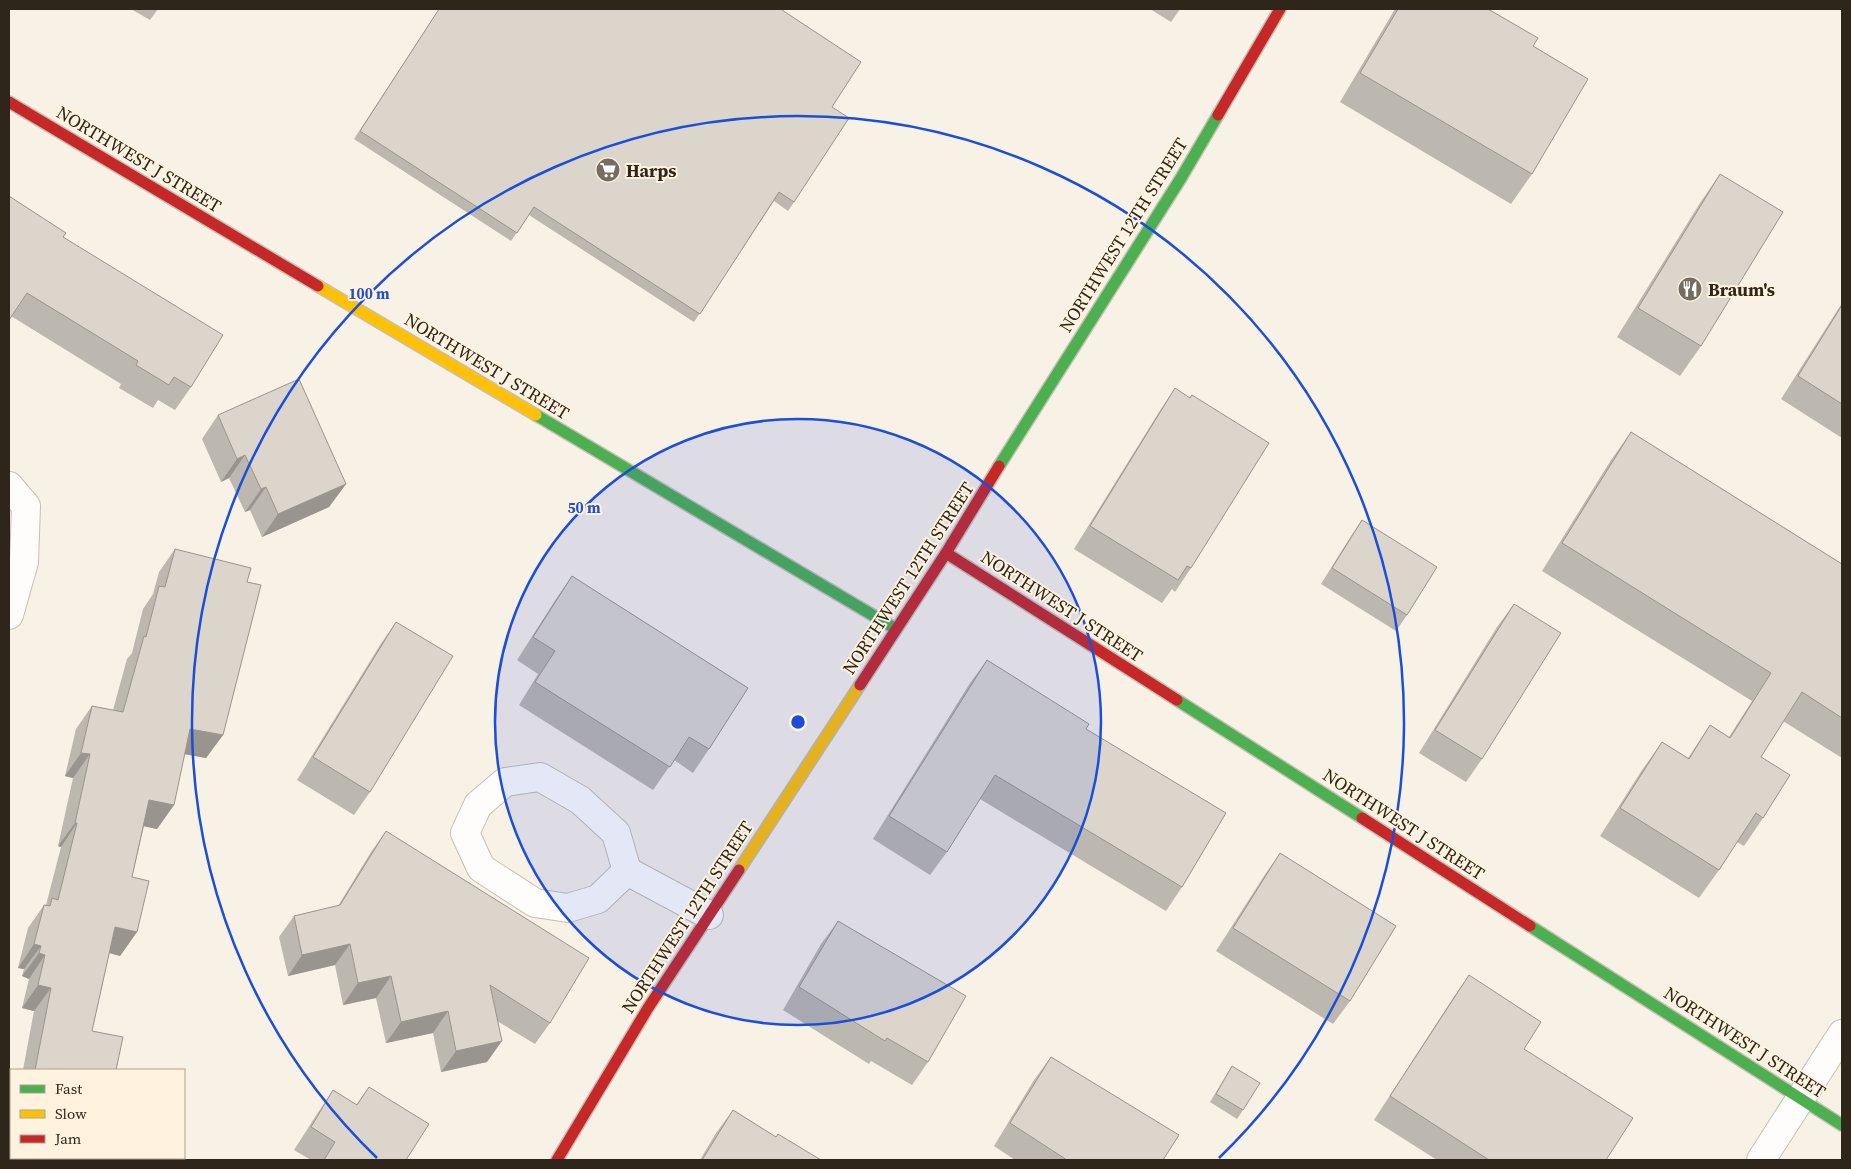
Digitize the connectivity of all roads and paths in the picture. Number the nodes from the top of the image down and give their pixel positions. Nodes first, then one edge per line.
1 (1280, 9) edge
2 (9, 102) edge
3 (9, 486) edge
4 (946, 553) junction
5 (9, 615) edge
6 (896, 629) junction
7 (628, 871) junction
8 (709, 916) junction
9 (1842, 1034) edge
10 (1802, 1100) junction
11 (1842, 1125) edge
12 (557, 1160) edge
13 (1761, 1160) edge

1 - 4 street, NORTHWEST 12TH STREET
2 - 6 street, NORTHWEST J STREET
3 - 5 street
4 - 6 street, NORTHWEST 12TH STREET
4 - 10 street, NORTHWEST J STREET
6 - 8 street, NORTHWEST 12TH STREET
7 - 7 street
7 - 8 street
8 - 12 street, NORTHWEST 12TH STREET
9 - 10 street
10 - 11 street, NORTHWEST J STREET
10 - 13 street

